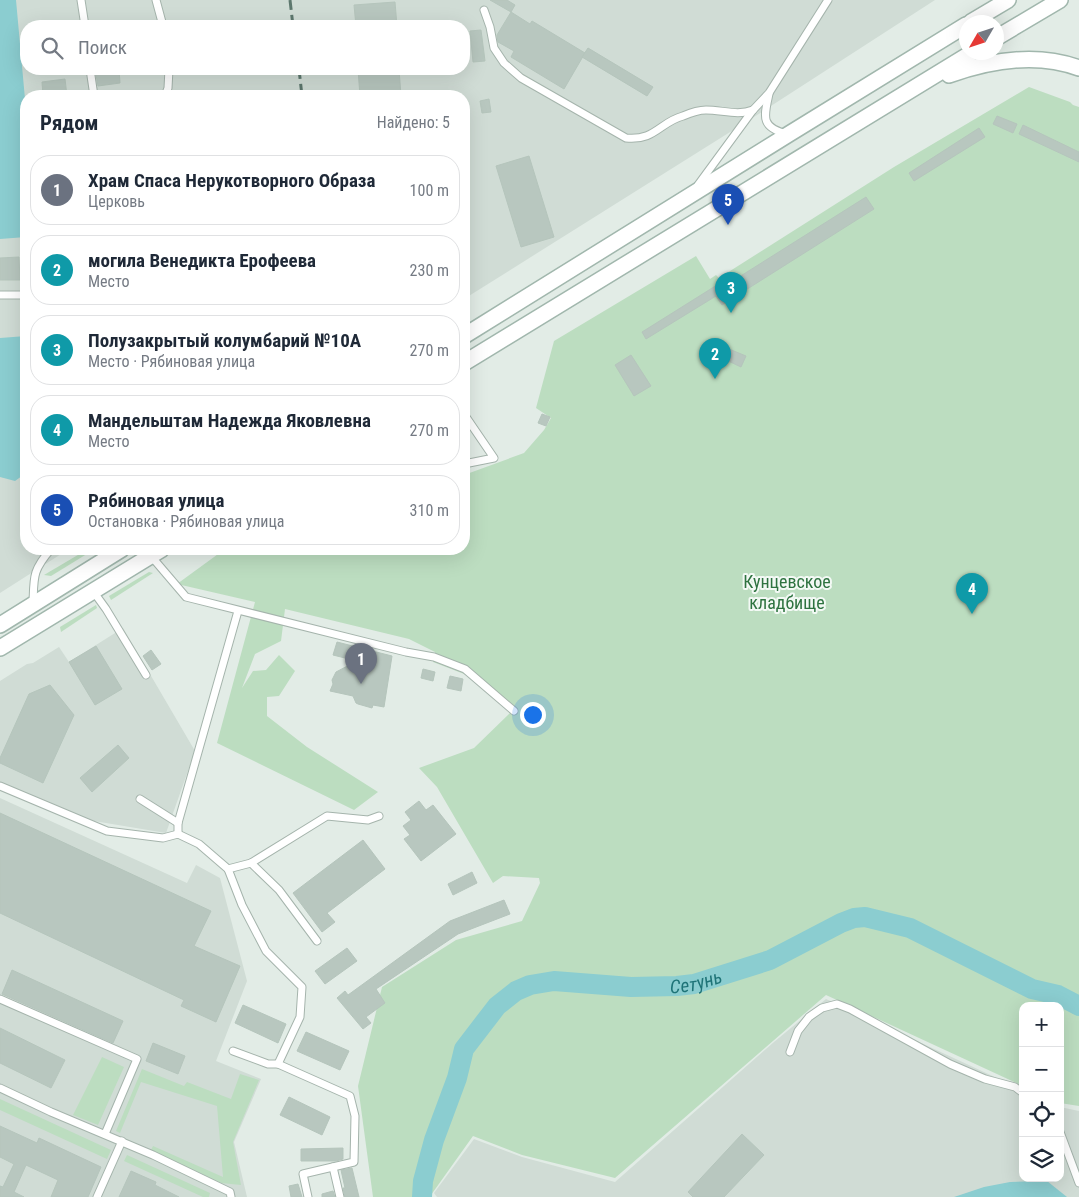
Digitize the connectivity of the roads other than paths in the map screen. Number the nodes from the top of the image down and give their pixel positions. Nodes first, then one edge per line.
1 (81, 0) edge
2 (156, 0) edge
3 (828, 0) edge
4 (1060, 0) edge
5 (1005, 1) edge
6 (484, 10) dead end
7 (982, 15) edge
8 (84, 20) edge
9 (161, 20) edge
10 (959, 30) edge
11 (1004, 33) edge
12 (960, 60) edge
13 (1079, 68) edge
14 (91, 75) edge
15 (169, 75) edge
16 (918, 86) junction
17 (93, 90) edge
18 (167, 90) edge
19 (769, 94) junction
20 (753, 110) junction
21 (789, 134) junction
22 (691, 195) junction
23 (0, 294) edge
24 (20, 295) edge
25 (470, 332) edge
26 (470, 359) edge
27 (470, 423) edge
28 (470, 463) edge
29 (47, 555) edge
30 (112, 555) edge
31 (152, 555) edge
32 (159, 555) edge
33 (93, 591) junction
34 (33, 605) junction
35 (238, 611) junction
36 (0, 625) edge
37 (0, 648) edge
38 (146, 675) dead end
39 (514, 711) dead end
40 (0, 786) edge
41 (140, 799) dead end
42 (379, 816) dead end
43 (178, 823) junction
44 (178, 834) junction
45 (251, 863) junction
46 (228, 869) junction
47 (317, 941) dead end
48 (0, 999) edge
49 (233, 1051) dead end
50 (790, 1052) dead end
51 (278, 1064) junction
52 (0, 1088) edge
53 (1022, 1092) edge
54 (105, 1134) junction
55 (1062, 1137) edge
56 (122, 1141) junction
57 (333, 1167) junction
58 (1079, 1182) edge
59 (97, 1197) edge
60 (231, 1197) edge
61 (308, 1197) edge
62 (340, 1197) edge

1 - 8 lane
2 - 9 lane
3 - 19 lane
4 - 11 main road
5 - 7 main road
6 - 20 lane
10 - 21 main road
12 - 16 main road
13 - 16 main road
14 - 17 lane
15 - 18 lane
16 - 26 main road
19 - 20 lane
19 - 21 lane
20 - 22 lane
21 - 22 main road
22 - 25 main road
23 - 24 lane
27 - 28 lane
29 - 34 lane
30 - 34 main road
31 - 33 main road
32 - 35 lane
33 - 37 main road
33 - 38 lane
34 - 36 main road
35 - 39 lane
35 - 43 lane
40 - 44 lane
41 - 43 lane
42 - 45 lane
43 - 44 lane
44 - 46 lane
45 - 46 lane
45 - 47 lane
46 - 51 lane
48 - 54 lane
49 - 51 lane
50 - 53 lane
51 - 57 lane
52 - 54 lane
54 - 56 lane
55 - 58 lane
56 - 59 lane
56 - 60 lane
57 - 61 lane
57 - 62 lane

